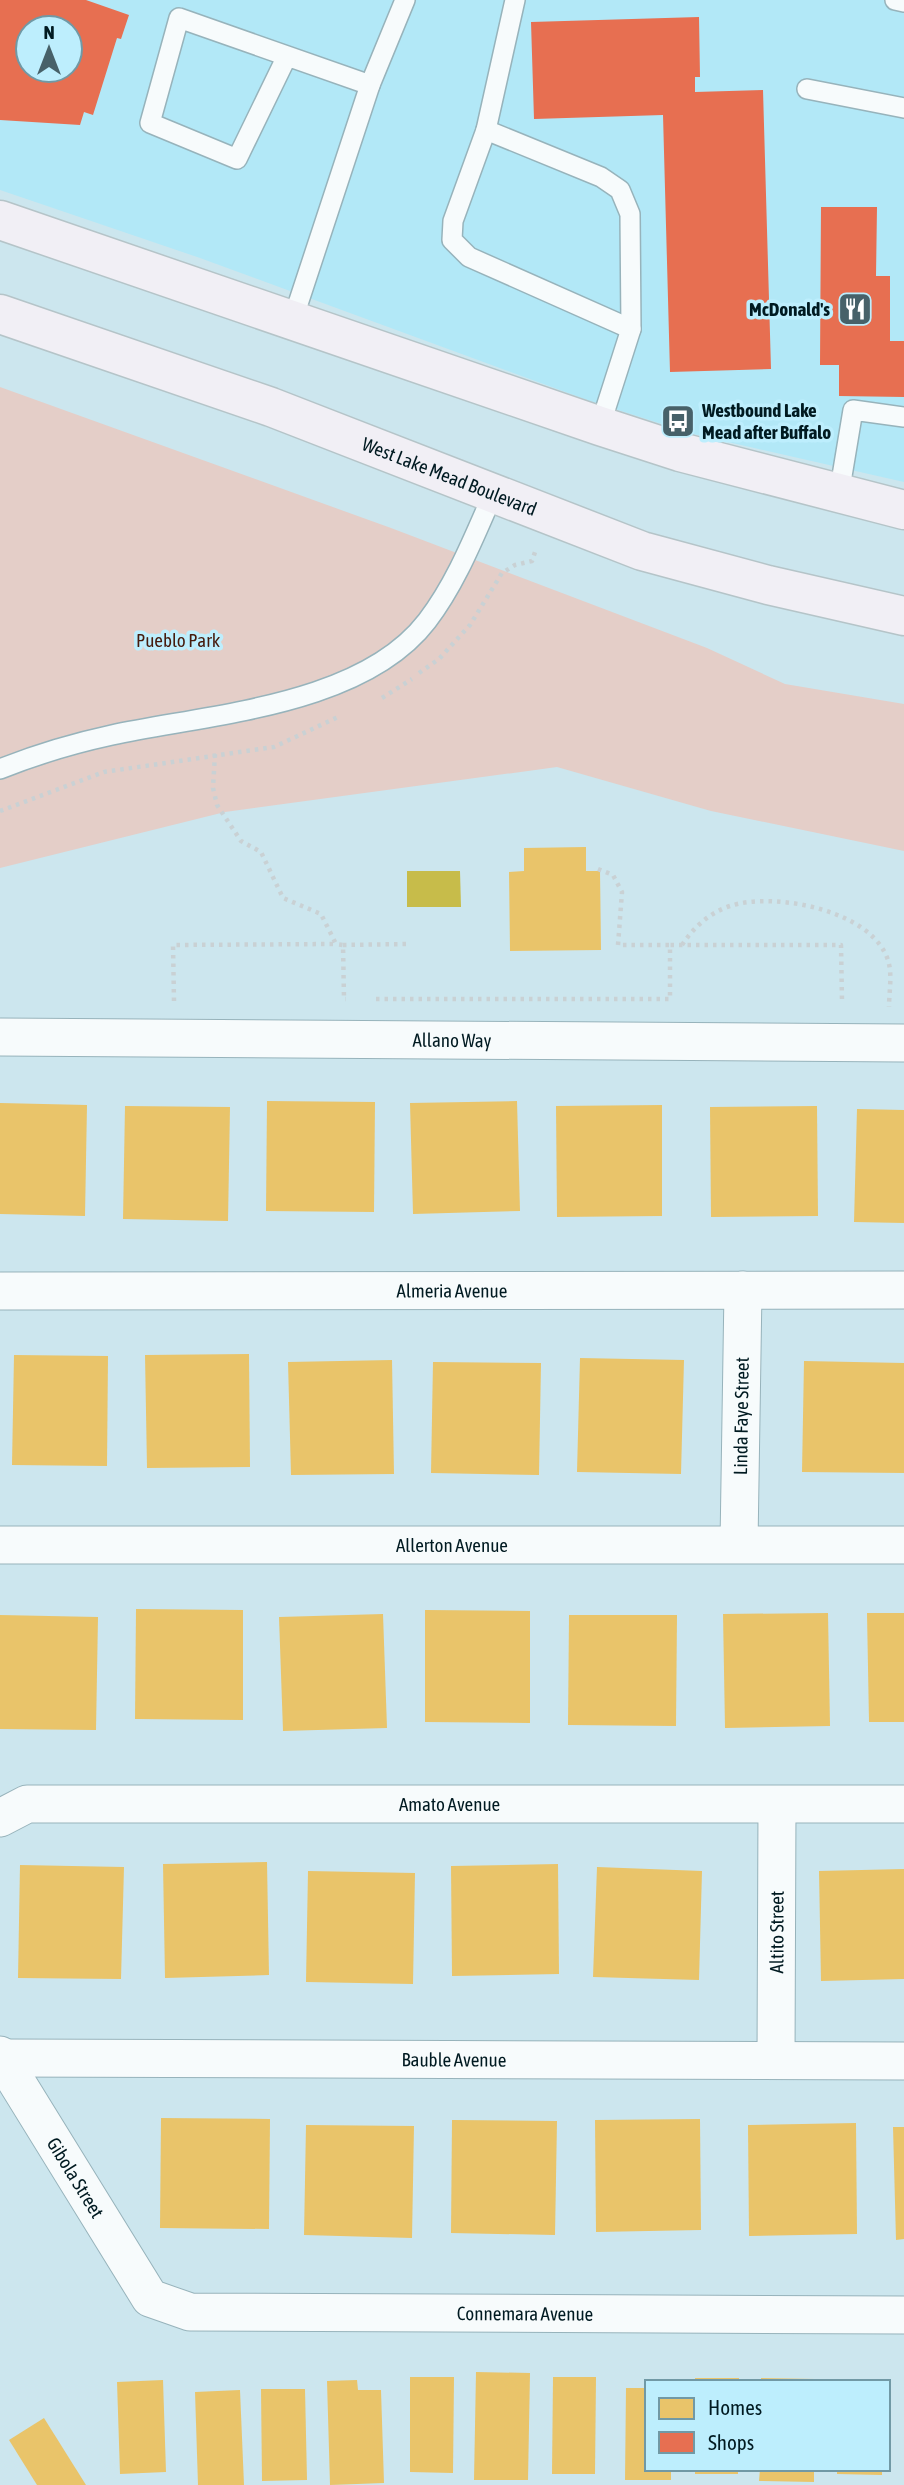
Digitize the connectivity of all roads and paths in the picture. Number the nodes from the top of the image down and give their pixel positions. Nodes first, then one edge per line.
1 (405, 0) edge
2 (515, 0) edge
3 (895, 0) edge
4 (904, 2) edge
5 (288, 56) junction
6 (370, 85) junction
7 (807, 89) dead end
8 (904, 108) edge
9 (486, 130) junction
10 (0, 220) edge
11 (0, 314) edge
12 (292, 322) junction
13 (631, 329) junction
14 (904, 417) edge
15 (600, 426) junction
16 (493, 494) junction
17 (839, 494) junction
18 (904, 510) edge
19 (904, 616) edge
20 (215, 754) dead end
21 (0, 769) edge
22 (598, 869) dead end
23 (336, 944) junction
24 (406, 944) dead end
25 (343, 946) junction
26 (670, 946) junction
27 (682, 946) junction
28 (357, 999) dead end
29 (371, 999) dead end
30 (174, 1001) dead end
31 (842, 1002) dead end
32 (0, 1037) edge
33 (897, 1043) edge
34 (743, 1290) junction
35 (904, 1290) edge
36 (0, 1291) edge
37 (739, 1544) junction
38 (0, 1545) edge
39 (904, 1545) edge
40 (904, 1804) edge
41 (777, 1805) junction
42 (0, 1818) edge
43 (1, 2056) edge
44 (776, 2060) junction
45 (904, 2060) edge
46 (150, 2298) joint
47 (904, 2315) edge

1 - 6 lane
2 - 9 lane
3 - 4 lane
5 - 5 lane
5 - 6 lane
6 - 12 lane
7 - 8 lane
9 - 13 lane
9 - 13 lane
10 - 12 main road
11 - 16 main road, West Lake Mead Boulevard
12 - 15 main road
13 - 15 lane
14 - 17 lane
15 - 17 main road
16 - 19 main road, West Lake Mead Boulevard
16 - 21 lane
17 - 18 main road
20 - 23 path
22 - 26 path
23 - 25 path
23 - 30 path
24 - 25 path
25 - 28 path
26 - 27 path
26 - 29 path
27 - 31 path
27 - 33 path
32 - 33 street, Allano Way
34 - 35 street, Almeria Avenue
34 - 36 street, Almeria Avenue
34 - 37 street, Linda Faye Street
37 - 38 street, Allerton Avenue
37 - 39 street, Allerton Avenue
40 - 41 street, Amato Avenue
41 - 42 street, Amato Avenue
41 - 44 street, Altito Street
43 - 44 street, Bauble Avenue
43 - 46 street, Gibola Street
44 - 45 street, Bauble Avenue
46 - 47 street, Connemara Avenue

